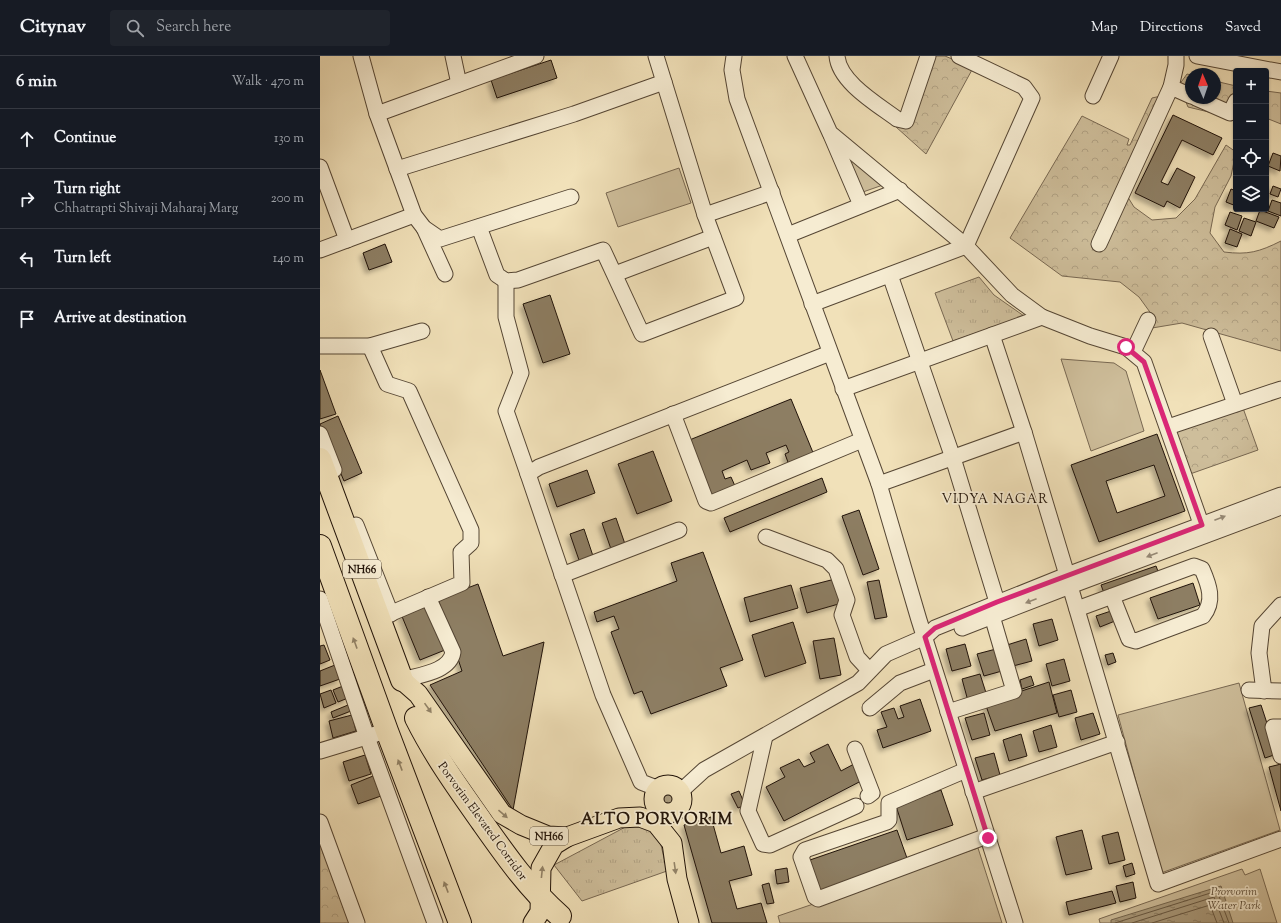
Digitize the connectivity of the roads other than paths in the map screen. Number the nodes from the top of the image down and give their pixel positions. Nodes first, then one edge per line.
1 (361, 56) edge
2 (453, 56) edge
3 (536, 56) edge
4 (656, 56) edge
5 (734, 56) edge
6 (795, 56) edge
7 (837, 56) edge
8 (928, 56) edge
9 (959, 56) edge
10 (1111, 56) edge
11 (1176, 56) edge
12 (1199, 56) edge
13 (1248, 68) edge
14 (1269, 71) edge
15 (1281, 72) edge
16 (664, 82) junction
17 (459, 84) junction
18 (1171, 87) junction
19 (1185, 93) edge
20 (1093, 96) dead end
21 (1210, 104) edge
22 (1234, 104) edge
23 (377, 114) junction
24 (830, 133) junction
25 (320, 167) edge
26 (397, 169) junction
27 (900, 190) junction
28 (772, 192) junction
29 (571, 197) dead end
30 (861, 205) junction
31 (414, 215) junction
32 (705, 215) junction
33 (480, 227) junction
34 (424, 228) junction
35 (788, 235) junction
36 (713, 237) junction
37 (347, 240) junction
38 (1099, 244) dead end
39 (966, 246) junction
40 (320, 250) edge
41 (445, 274) dead end
42 (615, 274) junction
43 (890, 275) junction
44 (506, 281) junction
45 (812, 304) junction
46 (1042, 317) junction
47 (1148, 320) dead end
48 (422, 331) dead end
49 (992, 335) junction
50 (1211, 336) dead end
51 (320, 346) edge
52 (370, 346) junction
53 (1133, 352) junction
54 (830, 353) junction
55 (920, 360) junction
56 (843, 389) junction
57 (1281, 389) edge
58 (1235, 404) junction
59 (673, 414) junction
60 (1168, 427) junction
61 (1024, 432) junction
62 (320, 434) edge
63 (862, 440) junction
64 (953, 458) junction
65 (320, 459) edge
66 (528, 474) junction
67 (879, 484) junction
68 (1281, 495) edge
69 (1281, 507) edge
70 (679, 530) dead end
71 (1203, 530) junction
72 (766, 537) dead end
73 (320, 546) edge
74 (1170, 548) junction
75 (1179, 572) junction
76 (562, 575) junction
77 (1068, 580) junction
78 (1112, 596) junction
79 (428, 597) junction
80 (320, 599) edge
81 (1281, 605) edge
82 (994, 609) junction
83 (1077, 609) junction
84 (386, 616) junction
85 (925, 637) junction
86 (869, 670) junction
87 (934, 670) junction
88 (402, 680) junction
89 (1249, 690) dead end
90 (1264, 691) junction
91 (1281, 691) edge
92 (870, 708) dead end
93 (948, 712) junction
94 (416, 718) dead end
95 (1281, 727) edge
96 (377, 734) junction
97 (765, 736) junction
98 (1117, 742) junction
99 (855, 749) dead end
100 (320, 752) edge
101 (1281, 756) edge
102 (966, 770) junction
103 (680, 792) junction
104 (973, 792) junction
105 (657, 796) junction
106 (674, 812) junction
107 (619, 818) junction
108 (320, 822) edge
109 (987, 836) junction
110 (567, 837) junction
111 (1281, 840) edge
112 (672, 843) junction
113 (540, 899) junction
114 (560, 916) dead end
115 (357, 923) edge
116 (435, 923) edge
117 (460, 923) edge
118 (533, 923) edge
119 (689, 923) edge
120 (1015, 923) edge

1 - 23 street
2 - 17 street
3 - 17 street
4 - 16 street
5 - 28 street
6 - 24 street
7 - 8 street
9 - 39 street
10 - 20 street
11 - 18 street
12 - 13 street
14 - 15 street
16 - 26 street
16 - 32 street
17 - 23 street
18 - 19 street
18 - 38 street
21 - 22 street
23 - 26 street
24 - 27 street
24 - 30 street
25 - 37 street
26 - 31 street
27 - 30 street
27 - 39 street
28 - 32 street
28 - 35 street
29 - 33 street
30 - 35 street
31 - 34 street
31 - 37 street
32 - 36 street
33 - 34 street
33 - 44 street
34 - 41 street
35 - 45 street
36 - 42 street
36 - 42 street
37 - 40 street
39 - 43 street
39 - 46 street
42 - 44 street
43 - 45 street
43 - 55 street
44 - 66 street
45 - 54 street
46 - 49 street
46 - 53 street
47 - 53 street
48 - 52 street
49 - 55 street
49 - 61 street
50 - 58 street
51 - 52 street
52 - 79 street
53 - 60 street
54 - 56 street
54 - 59 street
55 - 56 street
55 - 64 street
56 - 63 street
57 - 58 street
58 - 60 street
59 - 63 street
59 - 66 street
60 - 71 street
61 - 64 street
61 - 77 street
62 - 84 street
63 - 67 street
64 - 67 street
64 - 82 street
65 - 84 highway, NH66
66 - 76 street
67 - 85 street
71 -> 68 street
69 - 71 street
70 - 76 street
71 - 74 street
71 - 77 street
72 - 86 street
96 -> 73 highway, NH66
74 - 75 street
74 -> 77 street
75 - 78 street
75 - 78 street
76 - 105 street
77 - 82 street
77 - 83 street
78 - 83 street
79 - 84 street
79 - 88 street
80 - 96 street
81 - 90 street
82 - 85 street
82 - 93 street
83 - 98 street
84 - 88 highway, NH66
85 - 86 street
85 - 87 street
86 - 97 street
87 - 92 street
87 - 93 street
88 -> 110 main road, NH66
89 - 90 street
90 - 91 street
93 - 102 street
94 - 113 highway, Porvorim Elevated Corridor
95 - 101 street
96 - 100 street
96 - 116 street
117 -> 96 highway, NH66
97 - 99 street
97 - 103 street
98 - 104 street
98 - 111 street
102 - 104 street
102 - 109 street
103 - 105 main road
103 - 106 main road
104 - 109 street
105 - 106 main road
105 - 107 main road
106 - 112 main road
107 - 110 main road, NH66
107 - 112 main road, NH66
108 - 115 street
109 - 120 street
113 -> 110 main road
112 -> 119 main road
113 - 114 highway, Porvorim Elevated Corridor
113 - 118 main road

